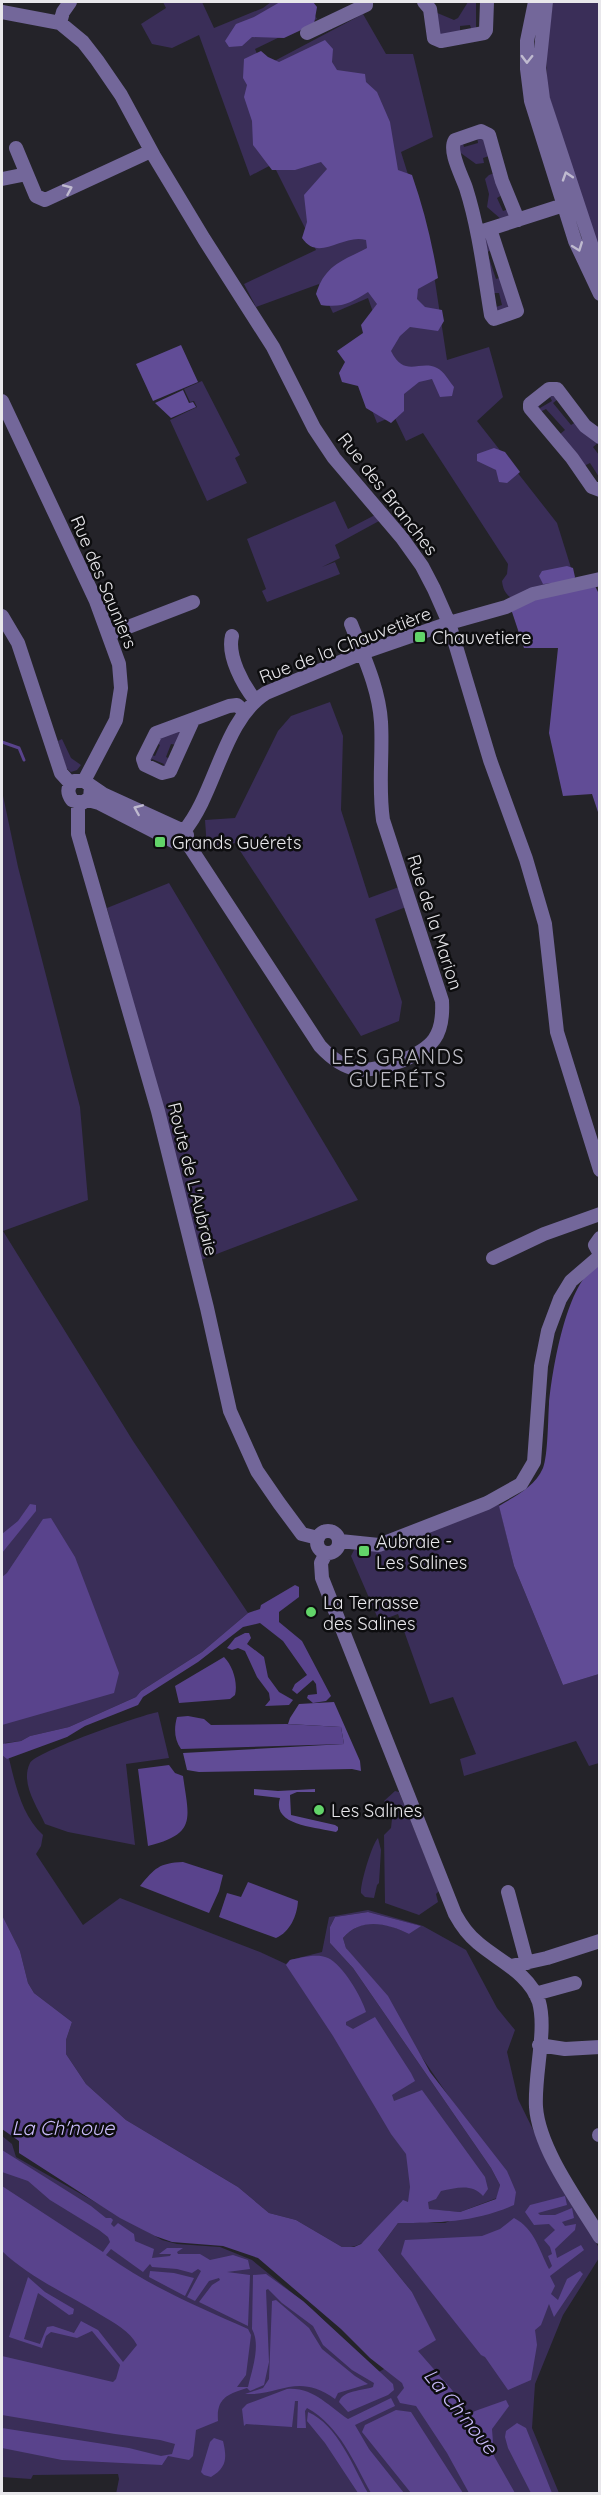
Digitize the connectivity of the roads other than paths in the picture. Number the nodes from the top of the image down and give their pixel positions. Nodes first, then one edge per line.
1 (70, 2) edge
2 (366, 2) edge
3 (424, 2) edge
4 (488, 2) edge
5 (535, 2) edge
6 (546, 2) edge
7 (6, 9) edge
8 (60, 23) junction
9 (307, 33) dead end
10 (16, 148) dead end
11 (151, 151) junction
12 (27, 174) junction
13 (2, 179) edge
14 (570, 203) junction
15 (518, 220) junction
16 (484, 231) junction
17 (600, 271) edge
18 (600, 294) edge
19 (2, 400) edge
20 (598, 432) edge
21 (600, 490) edge
22 (600, 579) edge
23 (193, 602) dead end
24 (2, 616) edge
25 (449, 623) junction
26 (351, 624) dead end
27 (110, 634) junction
28 (232, 636) dead end
29 (363, 653) junction
30 (255, 700) junction
31 (245, 712) junction
32 (193, 720) dead end
33 (82, 791) junction
34 (183, 838) junction
35 (600, 1170) edge
36 (600, 1214) edge
37 (600, 1238) edge
38 (600, 1255) edge
39 (493, 1258) dead end
40 (318, 1538) junction
41 (340, 1541) junction
42 (326, 1552) junction
43 (508, 1892) dead end
44 (600, 1941) edge
45 (527, 1963) junction
46 (511, 1966) junction
47 (575, 1983) dead end
48 (535, 1994) junction
49 (539, 2045) junction
50 (600, 2047) edge
51 (595, 2219) edge
52 (600, 2237) edge

1 - 8 street
2 - 9 street
3 - 4 street
5 -> 14 street
14 -> 6 street
7 - 8 street, Rue des Branches
8 - 11 street, Rue des Branches
10 - 12 street
12 -> 11 street
11 - 25 street, Rue des Branches
12 - 13 street
14 - 15 street
14 - 17 street
14 -> 18 street
15 - 16 street
15 - 16 street
16 - 16 street
19 - 27 street, Rue des Sauniers
20 - 21 street
22 - 25 street, Rue de la Chauvetière
23 - 27 street
24 - 33 street
25 - 29 street, Rue de la Chauvetière
25 - 35 street, Rue des Branches
26 - 29 street, Rue de la Marion
27 - 33 street, Rue des Sauniers
28 - 30 street
29 - 30 street, Rue de la Chauvetière
29 - 34 street, Rue de la Marion
30 - 31 street, Rue de la Chauvetière
31 - 32 street
31 - 34 street
33 - 34 street
33 - 40 street, Route de L'Aubraie
36 - 39 street
37 - 38 street
38 - 41 street
40 - 41 street
40 - 42 street
41 - 42 street
42 - 46 street
43 - 45 street
44 - 45 street
45 - 46 street
46 - 48 street
47 - 48 street
48 - 49 street
49 - 50 street
49 - 51 street
51 - 52 street

